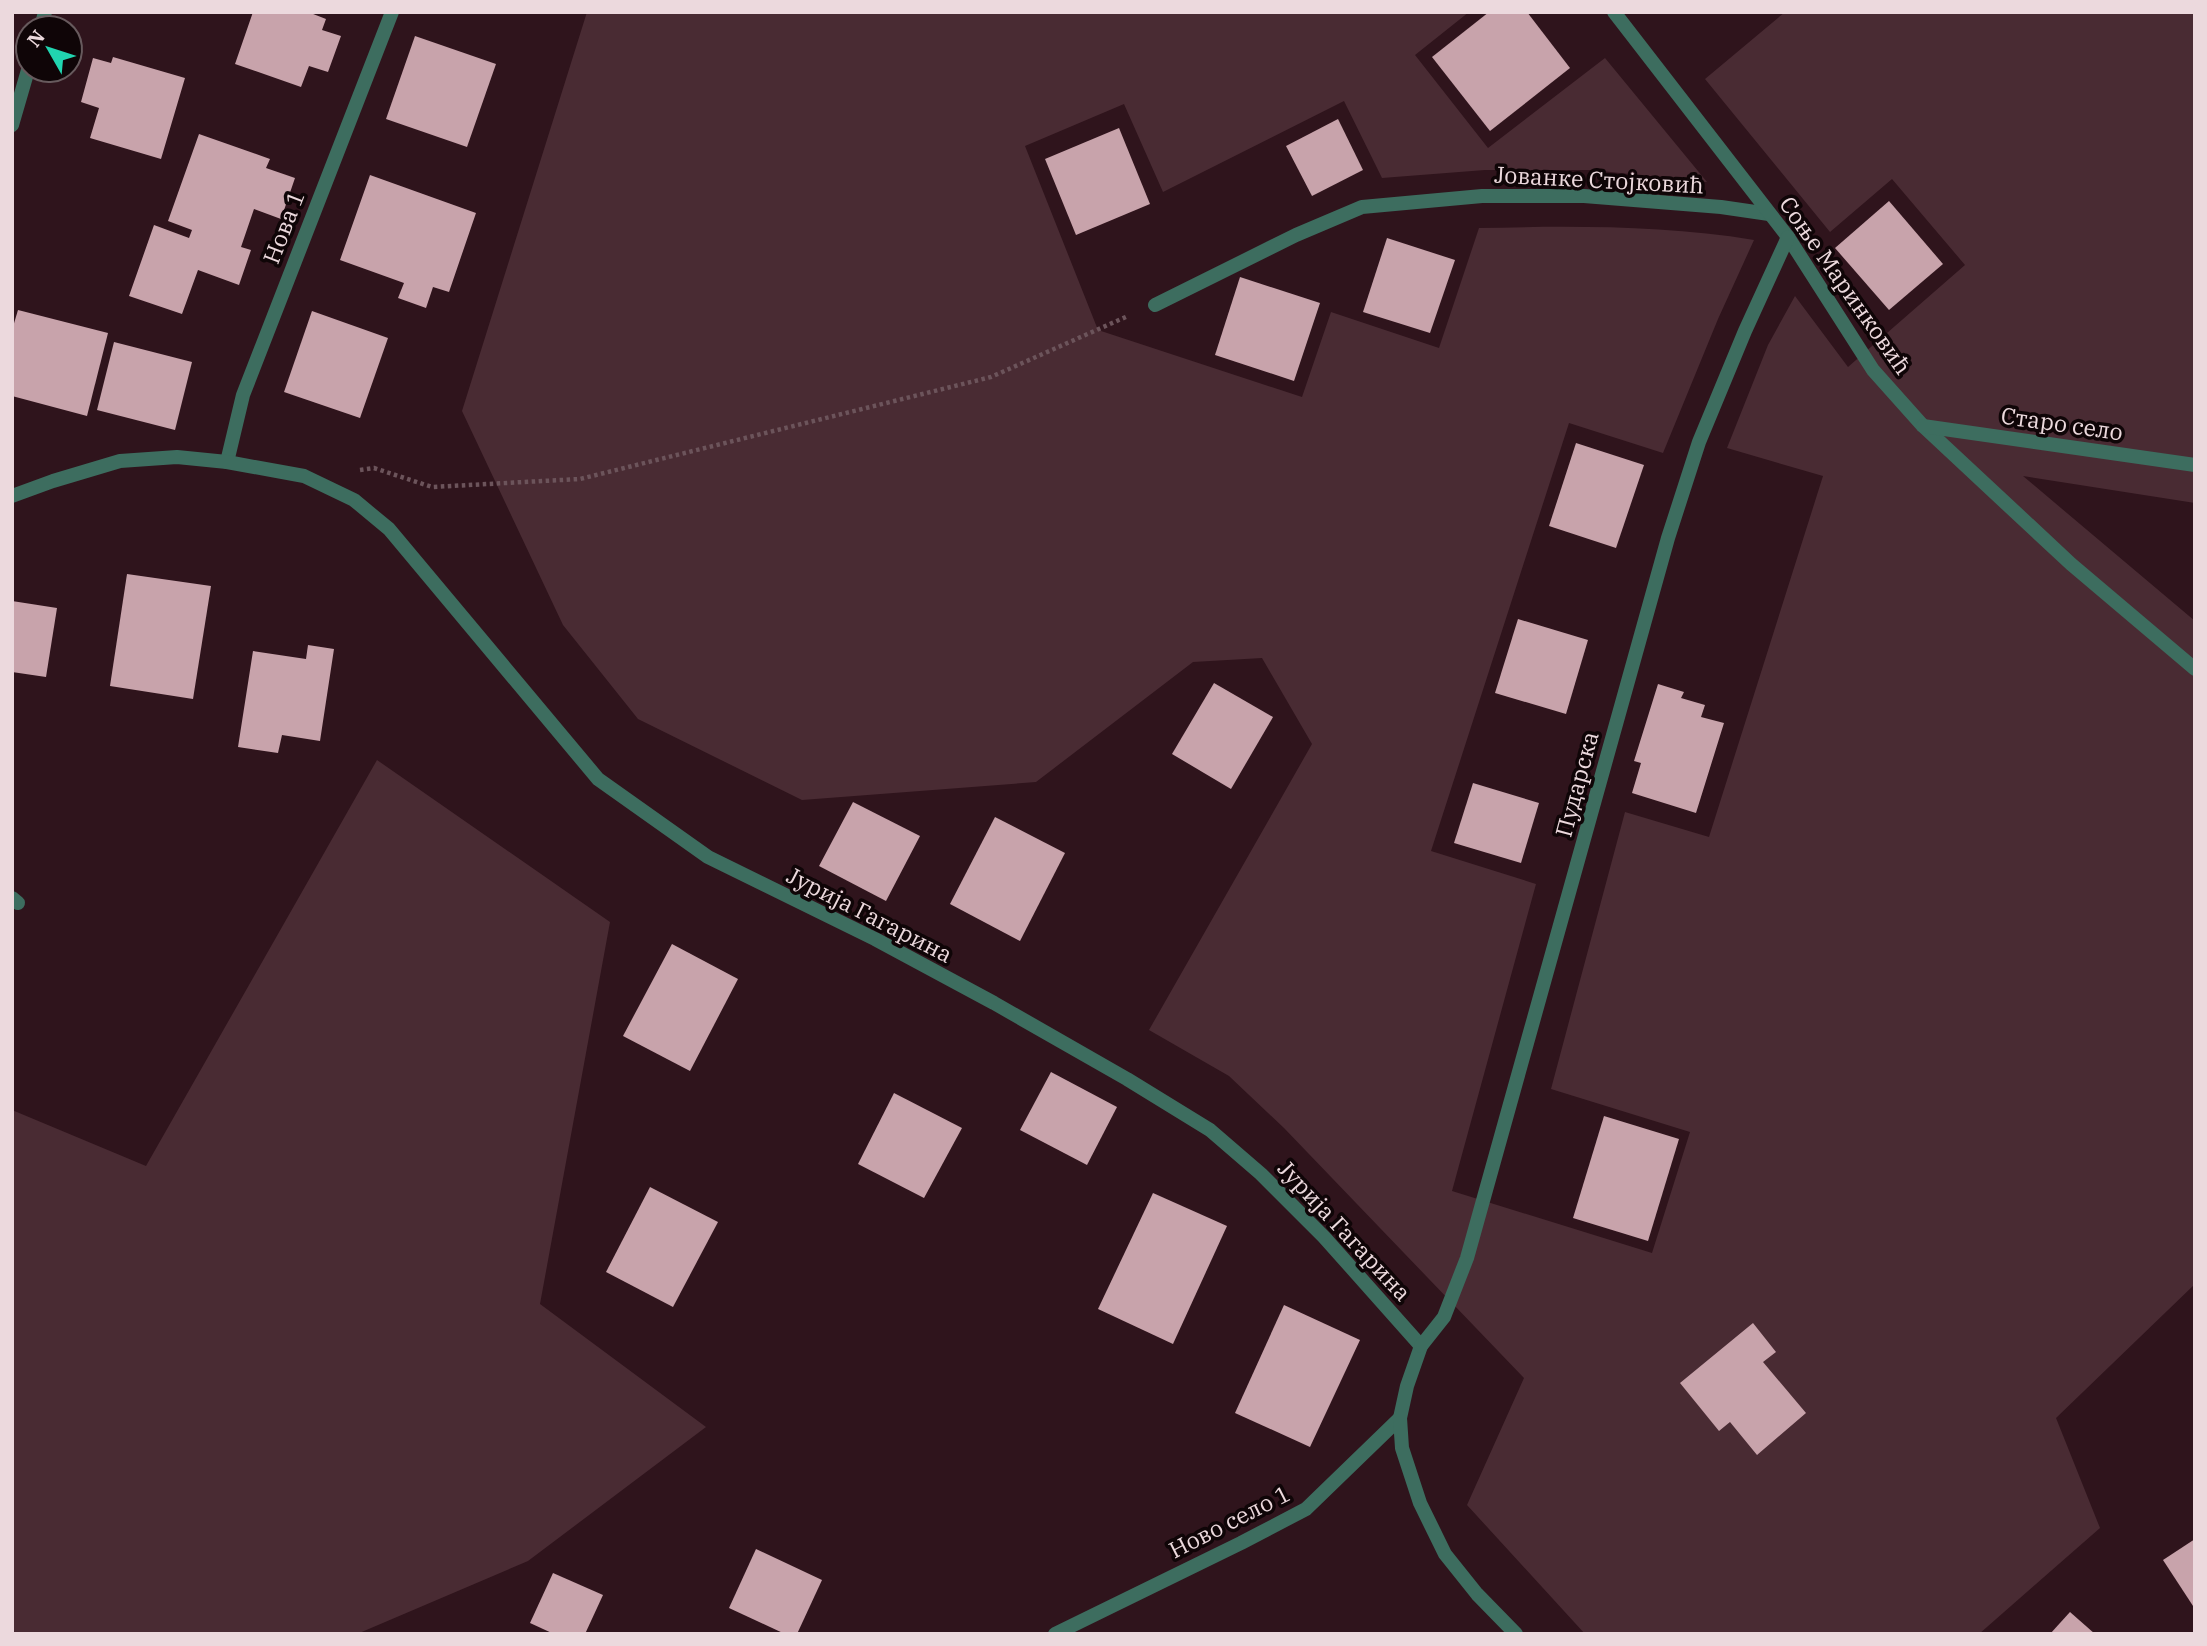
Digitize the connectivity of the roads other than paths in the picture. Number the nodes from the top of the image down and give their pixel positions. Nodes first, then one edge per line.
1 (392, 12) edge
2 (1614, 12) edge
3 (24, 84) edge
4 (12, 125) edge
5 (1769, 214) junction
6 (1788, 237) junction
7 (1155, 304) road end
8 (1923, 426) junction
9 (227, 462) junction
10 (2195, 465) edge
11 (12, 496) edge
12 (2195, 669) edge
13 (1421, 1346) junction
14 (1400, 1418) junction
15 (1055, 1634) edge
16 (1516, 1634) edge

1 - 9 street, Нова 1
2 - 5 street, Соње Маринковић
3 - 4 street
5 - 6 street, Соње Маринковић
5 - 7 street, Јованке Стојковић
6 - 8 street, Соње Маринковић
6 - 13 street, Пударска
8 - 10 street, Старо село
8 - 12 street, Соње Маринковић
9 - 11 street, Јурија Гагарина
9 - 13 street, Јурија Гагарина
13 - 14 street
14 - 15 street, Ново село 1
14 - 16 street

